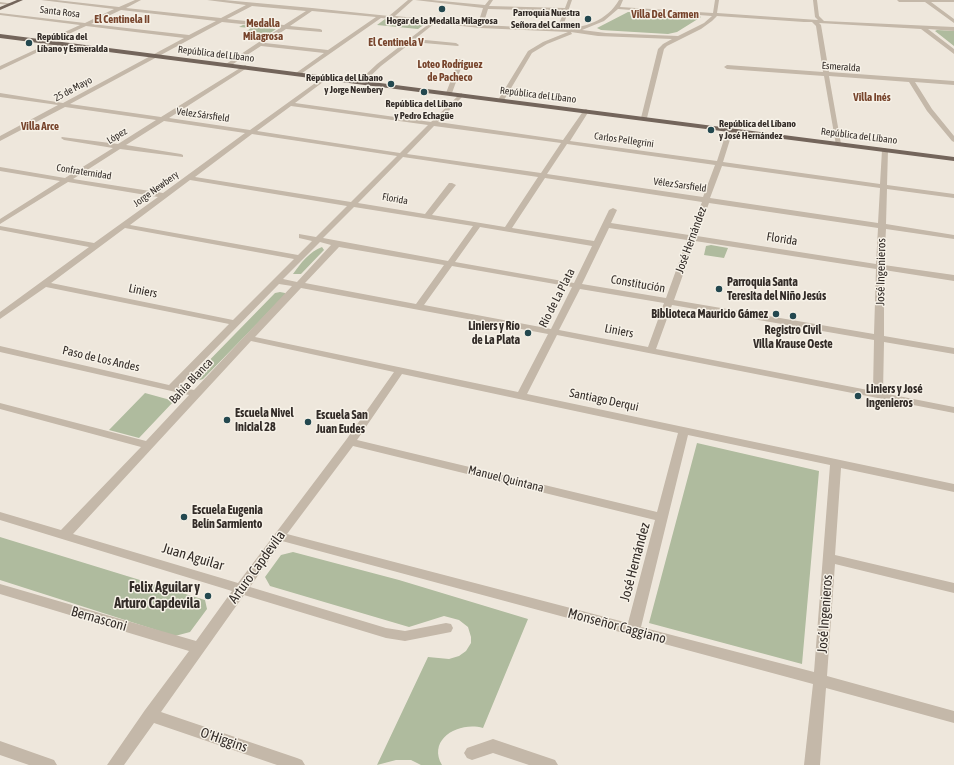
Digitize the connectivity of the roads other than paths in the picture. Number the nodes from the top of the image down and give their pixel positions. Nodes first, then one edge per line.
1 (21, 0) edge
2 (43, 0) edge
3 (138, 0) edge
4 (209, 0) edge
5 (258, 0) edge
6 (411, 0) edge
7 (417, 0) edge
8 (491, 0) edge
9 (570, 0) edge
10 (621, 0) edge
11 (717, 0) edge
12 (815, 0) edge
13 (926, 0) edge
14 (899, 1) dead end
15 (954, 1) edge
16 (0, 3) edge
17 (12, 4) junction
18 (250, 4) junction
19 (486, 7) junction
20 (120, 8) junction
21 (618, 8) junction
22 (0, 9) edge
23 (312, 9) junction
24 (566, 10) junction
25 (0, 14) edge
26 (715, 14) junction
27 (381, 16) junction
28 (391, 17) junction
29 (220, 20) junction
30 (435, 21) junction
31 (817, 21) junction
32 (954, 21) edge
33 (86, 24) junction
34 (480, 26) junction
35 (285, 27) junction
36 (923, 28) junction
37 (954, 29) edge
38 (320, 31) dead end
39 (571, 31) junction
40 (596, 32) junction
41 (604, 34) junction
42 (0, 36) edge
43 (189, 37) junction
44 (678, 38) junction
45 (410, 40) junction
46 (47, 42) junction
47 (54, 43) junction
48 (260, 44) junction
49 (456, 46) dead end
50 (330, 52) junction
51 (954, 52) edge
52 (155, 56) junction
53 (461, 60) dead end
54 (228, 65) junction
55 (245, 67) junction
56 (727, 67) dead end
57 (0, 68) edge
58 (298, 74) junction
59 (826, 75) junction
60 (325, 78) junction
61 (911, 80) junction
62 (360, 82) junction
63 (954, 83) edge
64 (449, 93) junction
65 (0, 95) edge
66 (461, 95) junction
67 (501, 100) junction
68 (291, 104) junction
69 (64, 105) junction
70 (586, 111) junction
71 (644, 118) junction
72 (163, 119) junction
73 (433, 123) junction
74 (730, 130) junction
75 (252, 132) junction
76 (64, 138) dead end
77 (0, 139) edge
78 (954, 140) edge
79 (566, 141) junction
80 (838, 144) junction
81 (120, 146) junction
82 (885, 150) junction
83 (402, 155) junction
84 (181, 156) dead end
85 (954, 158) edge
86 (719, 164) junction
87 (0, 169) edge
88 (543, 176) junction
89 (190, 178) junction
90 (66, 180) junction
91 (452, 185) dead end
92 (885, 186) junction
93 (165, 196) junction
94 (954, 196) edge
95 (706, 199) junction
96 (355, 203) junction
97 (613, 210) dead end
98 (426, 216) junction
99 (0, 222) edge
100 (479, 224) junction
101 (606, 225) junction
102 (124, 226) junction
103 (882, 226) junction
104 (0, 228) edge
105 (507, 229) junction
106 (302, 236) dead end
107 (954, 237) edge
108 (692, 238) junction
109 (318, 241) junction
110 (337, 244) junction
111 (597, 244) junction
112 (97, 246) junction
113 (301, 258) junction
114 (450, 264) junction
115 (880, 266) junction
116 (954, 278) edge
117 (278, 281) junction
118 (45, 284) junction
119 (298, 285) junction
120 (577, 286) junction
121 (669, 302) junction
122 (418, 307) junction
123 (0, 316) edge
124 (235, 323) junction
125 (554, 332) junction
126 (248, 338) junction
127 (880, 338) junction
128 (0, 349) edge
129 (651, 351) junction
130 (954, 351) edge
131 (400, 370) junction
132 (170, 389) junction
133 (196, 394) junction
134 (878, 394) junction
135 (520, 396) junction
136 (0, 406) edge
137 (954, 410) edge
138 (684, 431) junction
139 (350, 442) junction
140 (148, 445) junction
141 (836, 463) junction
142 (954, 488) edge
143 (0, 516) edge
144 (662, 517) junction
145 (64, 535) junction
146 (279, 536) junction
147 (829, 558) junction
148 (241, 588) junction
149 (954, 588) edge
150 (0, 589) edge
151 (446, 628) dead end
152 (633, 630) junction
153 (198, 648) junction
154 (820, 680) junction
155 (150, 715) junction
156 (954, 717) edge
157 (0, 748) edge
158 (472, 752) dead end
159 (49, 765) edge
160 (115, 765) edge
161 (297, 765) edge
162 (550, 765) edge
163 (812, 765) edge

1 - 17 main road
2 - 20 street
3 - 20 street
4 - 18 street
5 - 18 street, 25 de Mayo
6 - 28 street
7 - 19 street
8 - 19 street
9 - 24 street
10 - 21 street
11 - 26 street
12 - 31 street
13 - 14 street
13 - 15 street
13 - 32 street
16 - 17 street
17 - 22 main road
18 - 23 street
18 - 29 street, 25 de Mayo
19 - 24 street
19 - 34 street
20 - 29 street
20 - 33 street
21 - 26 street
21 - 39 street
23 - 27 street
23 - 35 street
24 - 39 street
25 - 33 street, Santa Rosa
26 - 31 street
26 - 44 street
27 - 28 street
27 - 50 street
28 - 30 street
29 - 35 street
29 - 43 street, 25 de Mayo
30 - 34 street
30 - 45 street
31 - 36 street
31 - 59 street
33 - 43 street, Santa Rosa
33 - 46 street
34 - 39 street
35 - 38 street
35 - 48 street
36 - 37 street
36 - 51 street
39 - 40 street
39 - 40 street
39 - 41 street
39 - 67 street
40 - 41 street
41 - 44 street
42 - 46 main road, República del Líbano
43 - 52 street, 25 de Mayo
44 - 71 street
45 - 49 street
45 - 62 street
46 - 47 main road, República del Líbano
47 - 52 main road, República del Líbano
47 - 57 street
48 - 50 street
48 - 54 street
50 - 58 street
52 - 54 main road, República del Líbano
52 - 69 street, 25 de Mayo
53 - 64 street
54 - 55 main road, República del Líbano
55 - 58 main road, República del Líbano
55 - 72 street, López
56 - 59 street, Esmeralda
58 - 60 main road, República del Líbano
59 - 61 street, Esmeralda
59 - 80 street
60 - 62 main road, República del Líbano
60 - 68 street, Jorge Newbery
61 - 63 street, Esmeralda
61 - 78 street
62 - 64 main road, República del Líbano
64 - 66 main road, República del Líbano
65 - 69 street, Velez Sársfield
66 - 67 main road, República del Líbano
66 - 73 street, Bahía Blanca
67 - 70 main road, República del Líbano
68 - 73 street, Carlos Pellegrini
68 - 75 street, Jorge Newbery
69 - 72 street, Velez Sársfield
69 - 77 street, 25 de Mayo
70 - 71 main road, República del Líbano
70 - 79 street
71 - 74 main road, República del Líbano
72 - 75 street, Velez Sársfield
72 - 81 street, López
73 - 79 street, Carlos Pellegrini
73 - 83 street, Bahía Blanca
74 - 80 main road, República del Líbano
74 - 86 street, José Hernández
75 - 83 street, Velez Sársfield
75 - 89 street, Jorge Newbery
76 - 81 street
79 - 86 street, Carlos Pellegrini
79 - 88 street
80 - 82 main road, República del Líbano
81 - 84 street
81 - 90 street, López
82 - 85 main road, República del Líbano
82 - 92 street, José Ingenieros
83 - 88 street, Vélez Sarsfield
83 - 96 street, Bahía Blanca
86 - 92 street, Carlos Pellegrini
86 - 95 street, José Hernández
87 - 90 street, Confraternidad
88 - 95 street, Vélez Sarsfield
88 - 105 street
89 - 93 street, Jorge Newbery
89 - 96 street, Florida
90 - 93 street, Confraternidad
90 - 99 street, López
91 - 98 street
92 - 94 street, Carlos Pellegrini
92 - 103 street, José Ingenieros
93 - 102 street, Jorge Newbery
95 - 103 street, Vélez Sarsfield
95 - 108 street, José Hernández
96 - 98 street, Florida
96 - 109 street, Bahía Blanca
97 - 101 street, Río de La Plata
98 - 100 street, Florida
100 - 105 street, Florida
100 - 114 street
101 - 108 street, Florida
101 - 111 street, Río de La Plata
102 - 112 street, Jorge Newbery
102 - 113 street
103 - 107 street, Vélez Sarsfield
103 - 115 street, José Ingenieros
104 - 112 street
105 - 111 street, Florida
106 - 109 street, Constitución
108 - 115 street, Florida
108 - 121 street, José Hernández
109 - 110 street, Constitución
109 - 113 street, Bahía Blanca
110 - 114 street, Constitución
110 - 119 street, Bahía Blanca
111 - 120 street, Río de La Plata
112 - 118 street, Jorge Newbery
113 - 117 street, Bahía Blanca
114 - 120 street, Constitución
114 - 122 street
115 - 116 street, Florida
115 - 127 street, José Ingenieros
117 - 119 street, Liniers
117 - 124 street, Bahía Blanca
118 - 123 street, Jorge Newbery
118 - 124 street, Liniers
119 - 122 street, Liniers
119 - 126 street, Bahía Blanca
120 - 121 street, Constitución
120 - 125 street, Río de La Plata
121 - 127 street, Constitución
121 - 129 street, José Hernández
122 - 125 street, Liniers
124 - 132 street, Bahía Blanca
125 - 129 street, Liniers
125 - 135 street, Río de La Plata
126 - 131 street, Santiago Derqui
126 - 133 street, Bahía Blanca
127 - 130 street, Constitución
127 - 134 street, José Ingenieros
128 - 132 street, Paso de Los Andes
129 - 134 street, Liniers
131 - 135 street, Santiago Derqui
131 - 139 street, Arturo Capdevila
132 - 133 street, Paso de Los Andes
133 - 140 street, Bahía Blanca
134 - 137 street, Liniers
135 - 138 street, Santiago Derqui
136 - 140 street
138 - 141 street, Santiago Derqui
138 - 144 street, José Hernández
139 - 144 street, Manuel Quintana
139 - 146 street, Arturo Capdevila
140 - 145 street, Bahía Blanca
141 - 142 street, Santiago Derqui
141 - 147 street, José Ingenieros
143 - 145 street, Juan Aguilar
144 - 152 street, José Hernández
145 - 148 street, Juan Aguilar
146 - 148 street, Arturo Capdevila
146 - 152 street, Monseñor Caggiano
147 - 149 street
147 - 154 street, José Ingenieros
148 - 151 street, Juan Aguilar
148 - 153 street, Arturo Capdevila
150 - 153 street, Bernasconi
152 - 154 street, Monseñor Caggiano
153 - 155 street, Arturo Capdevila
154 - 156 street, Monseñor Caggiano
154 - 163 street, José Ingenieros
155 - 160 street, Arturo Capdevila
155 - 161 street, O'Higgins
157 - 159 street
158 - 162 street

